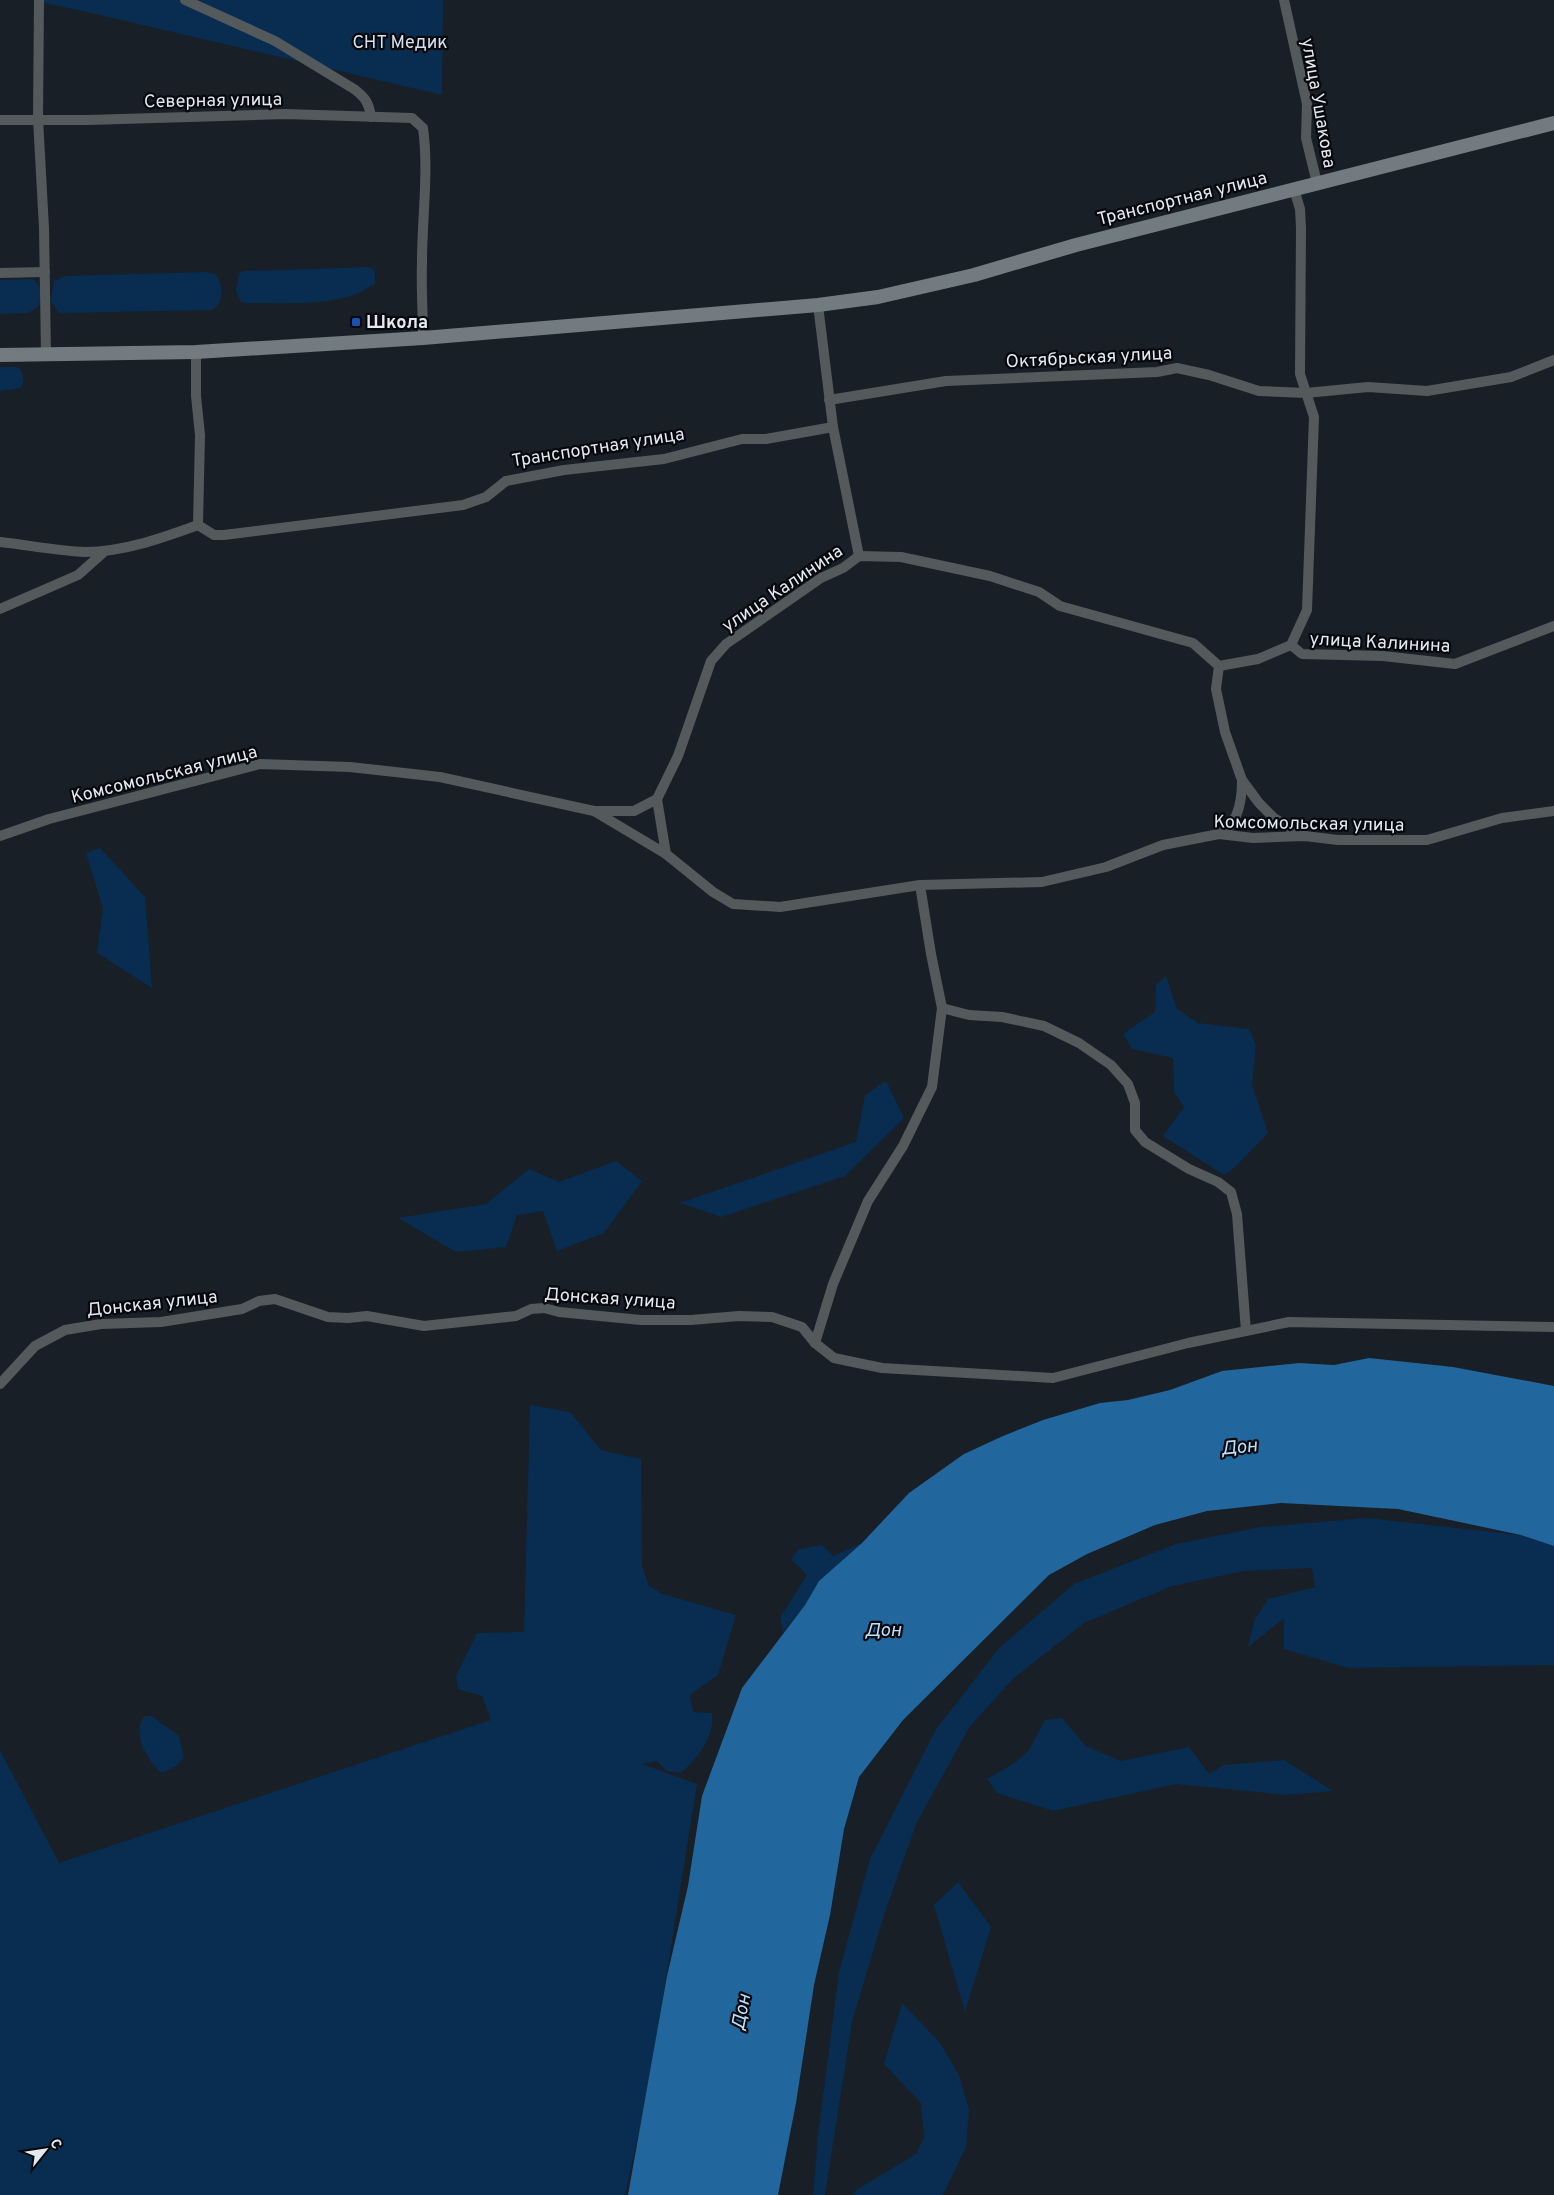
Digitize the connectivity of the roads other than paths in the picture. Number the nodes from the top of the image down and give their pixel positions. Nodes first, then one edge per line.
1 (39, 0) edge
2 (184, 0) edge
3 (1284, 0) edge
4 (371, 117) junction
5 (38, 119) junction
6 (0, 120) edge
7 (1554, 123) edge
8 (1317, 183) junction
9 (1294, 189) junction
10 (45, 272) junction
11 (0, 273) edge
12 (818, 306) junction
13 (423, 338) junction
14 (196, 352) junction
15 (46, 354) junction
16 (0, 355) edge
17 (1554, 360) edge
18 (1306, 393) junction
19 (830, 400) junction
20 (833, 427) junction
21 (198, 525) junction
22 (0, 542) edge
23 (105, 550) junction
24 (859, 556) junction
25 (0, 609) edge
26 (1554, 626) edge
27 (1291, 645) junction
28 (1219, 666) junction
29 (1242, 780) junction
30 (657, 799) junction
31 (594, 811) junction
32 (1554, 811) edge
33 (1220, 834) junction
34 (0, 836) edge
35 (1305, 836) junction
36 (666, 854) junction
37 (920, 885) junction
38 (942, 1008) junction
39 (1554, 1328) edge
40 (1246, 1331) junction
41 (816, 1343) junction
42 (0, 1384) edge

1 - 5 street
2 - 4 street
3 - 8 street, улица Ушакова
4 - 5 street, Северная улица
4 - 13 street, Северная улица
5 - 6 street, Северная улица
5 - 10 street
7 - 8 main road, Транспортная улица
8 - 9 main road, Транспортная улица
9 - 12 main road, Транспортная улица
9 - 18 street
10 - 11 street
10 - 15 street
12 - 13 main road, Транспортная улица
12 - 19 street
13 - 14 main road, Транспортная улица
14 - 15 main road, Транспортная улица
14 - 21 street
15 - 16 main road, Транспортная улица
17 - 18 street, Октябрьская улица
18 - 19 street, Октябрьская улица
18 - 27 street
19 - 20 street
20 - 21 street, Транспортная улица
20 - 24 street
21 - 23 street
22 - 23 street
23 - 25 street
24 - 28 street, улица Калинина
24 - 30 street, улица Калинина
26 - 27 street, улица Калинина
27 - 28 street
28 - 29 street
29 - 33 street
29 - 35 street
30 - 31 street
30 - 36 street
31 - 34 street, Комсомольская улица
31 - 36 street, Комсомольская улица
32 - 35 street, Комсомольская улица
33 - 35 street, Комсомольская улица
33 - 37 street, Комсомольская улица
36 - 37 street, Комсомольская улица
37 - 38 street
38 - 40 street
38 - 41 street
39 - 40 street, Донская улица
40 - 41 street, Донская улица
41 - 42 street, Донская улица

